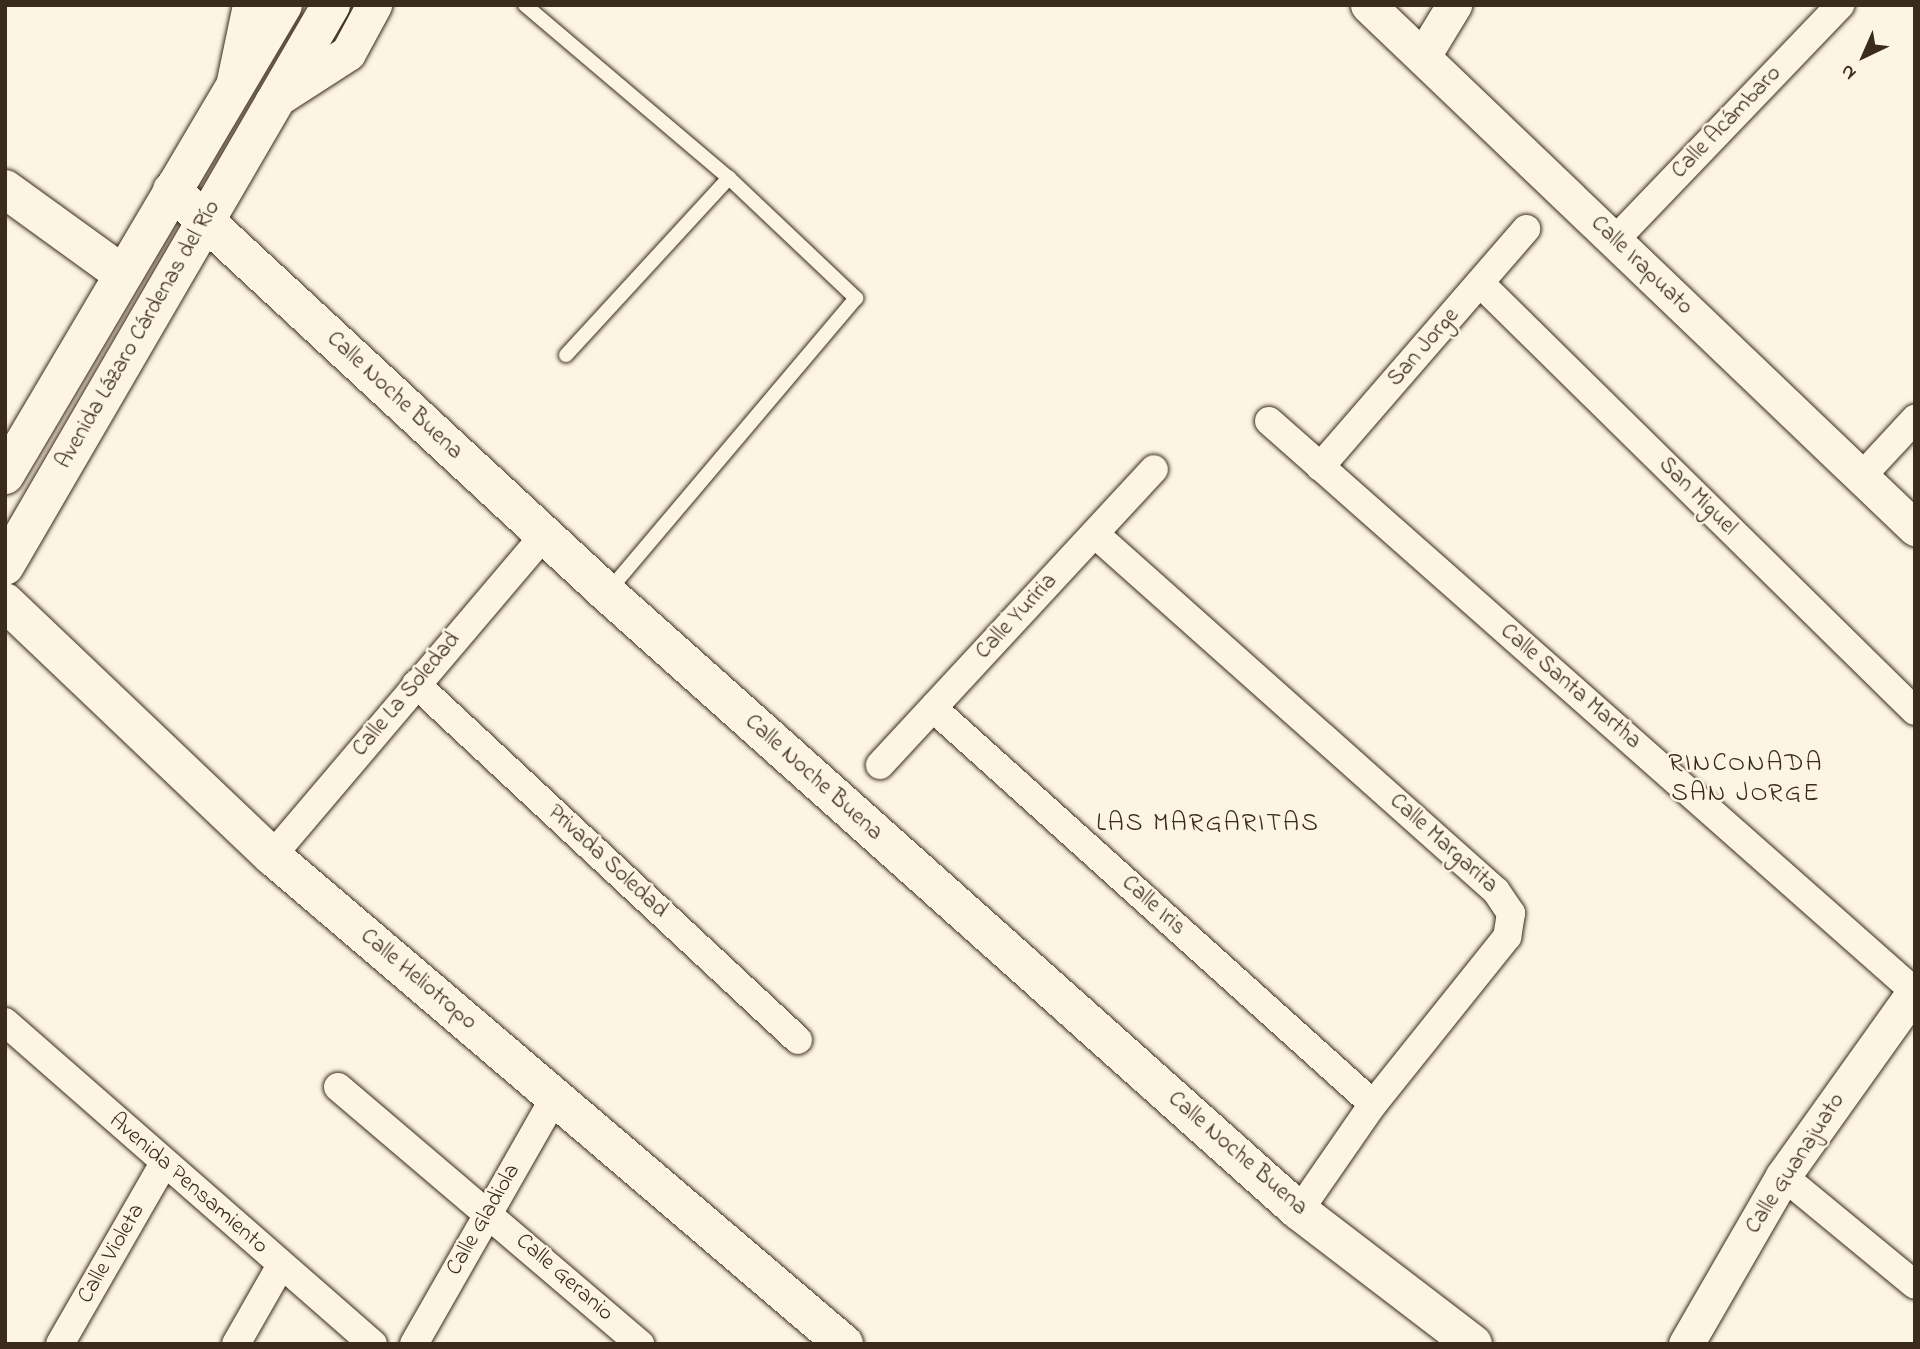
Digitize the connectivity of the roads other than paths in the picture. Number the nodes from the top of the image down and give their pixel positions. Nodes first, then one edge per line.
1 (250, 5) edge
2 (282, 5) edge
3 (331, 5) edge
4 (374, 5) edge
5 (525, 5) edge
6 (1368, 5) edge
7 (1454, 5) edge
8 (1840, 5) edge
9 (1423, 56) junction
10 (234, 82) junction
11 (272, 102) junction
12 (729, 178) junction
13 (5, 189) edge
14 (172, 190) junction
15 (206, 220) junction
16 (1526, 229) dead end
17 (1614, 241) junction
18 (121, 273) junction
19 (1480, 284) junction
20 (566, 355) dead end
21 (1915, 419) edge
22 (1269, 421) dead end
23 (1320, 467) junction
24 (1154, 469) dead end
25 (5, 474) edge
26 (1862, 476) junction
27 (1915, 528) edge
28 (1095, 534) junction
29 (543, 536) junction
30 (5, 566) edge
31 (607, 593) junction
32 (5, 602) edge
33 (416, 684) junction
34 (933, 708) junction
35 (1915, 711) edge
36 (880, 765) dead end
37 (272, 856) junction
38 (1914, 991) edge
39 (5, 1022) edge
40 (799, 1040) dead end
41 (338, 1087) dead end
42 (555, 1097) junction
43 (1373, 1104) junction
44 (164, 1163) junction
45 (1783, 1176) junction
46 (1300, 1211) junction
47 (488, 1212) junction
48 (281, 1265) junction
49 (1915, 1285) edge
50 (60, 1344) edge
51 (236, 1344) edge
52 (373, 1344) edge
53 (414, 1344) edge
54 (640, 1344) edge
55 (844, 1344) edge
56 (1473, 1344) edge
57 (1686, 1344) edge

1 - 10 street, Avenida Lázaro Cárdenas del Río
2 - 10 main road, Avenida Lázaro Cárdenas del Río
3 - 11 main road, Avenida Lázaro Cárdenas del Río
4 - 11 street, Avenida Lázaro Cárdenas del Río
5 - 12 lane
6 - 9 street, Calle Irapuato
7 - 9 street
8 - 17 street, Calle Acámbaro
9 - 17 street, Calle Irapuato
10 - 14 main road, Avenida Lázaro Cárdenas del Río
11 - 15 main road, Avenida Lázaro Cárdenas del Río
12 - 20 lane
12 - 31 lane
13 - 18 main road
14 - 15 main road, Calle Noche Buena
14 - 18 main road, Avenida Lázaro Cárdenas del Río
15 - 29 main road, Calle Noche Buena
15 - 30 main road, Avenida Lázaro Cárdenas del Río
16 - 19 street, San Jorge
17 - 26 street, Calle Irapuato
18 - 25 main road, Avenida Lázaro Cárdenas del Río
19 - 23 street, San Jorge
19 - 35 street, San Miguel
21 - 26 street
22 - 23 street, Calle Santa Martha
23 - 38 street, Calle Santa Martha
24 - 28 street, Calle Yuriria
26 - 27 street, Calle Irapuato
28 - 34 street, Calle Yuriria
28 - 43 street, Calle Margarita
29 - 31 main road, Calle Noche Buena
29 - 33 street, Calle La Soledad
31 - 46 main road, Calle Noche Buena
32 - 37 main road, Calle Heliotropo
33 - 37 street, Calle La Soledad
33 - 40 street, Privada Soledad
34 - 36 street, Calle Yuriria
34 - 43 street, Calle Iris
37 - 42 main road, Calle Heliotropo
38 - 45 street, Calle Guanajuato
39 - 44 street, Avenida Pensamiento
41 - 47 street, Calle Geranio
42 - 47 street, Calle Gladiola
42 - 55 main road, Calle Heliotropo
43 - 46 street, Calle Margarita
44 - 48 street, Avenida Pensamiento
44 - 50 street, Calle Violeta
45 - 49 street
45 - 57 street, Calle Guanajuato
46 - 56 main road, Calle Noche Buena
47 - 53 street, Calle Gladiola
47 - 54 street, Calle Geranio
48 - 51 street
48 - 52 street, Avenida Pensamiento

